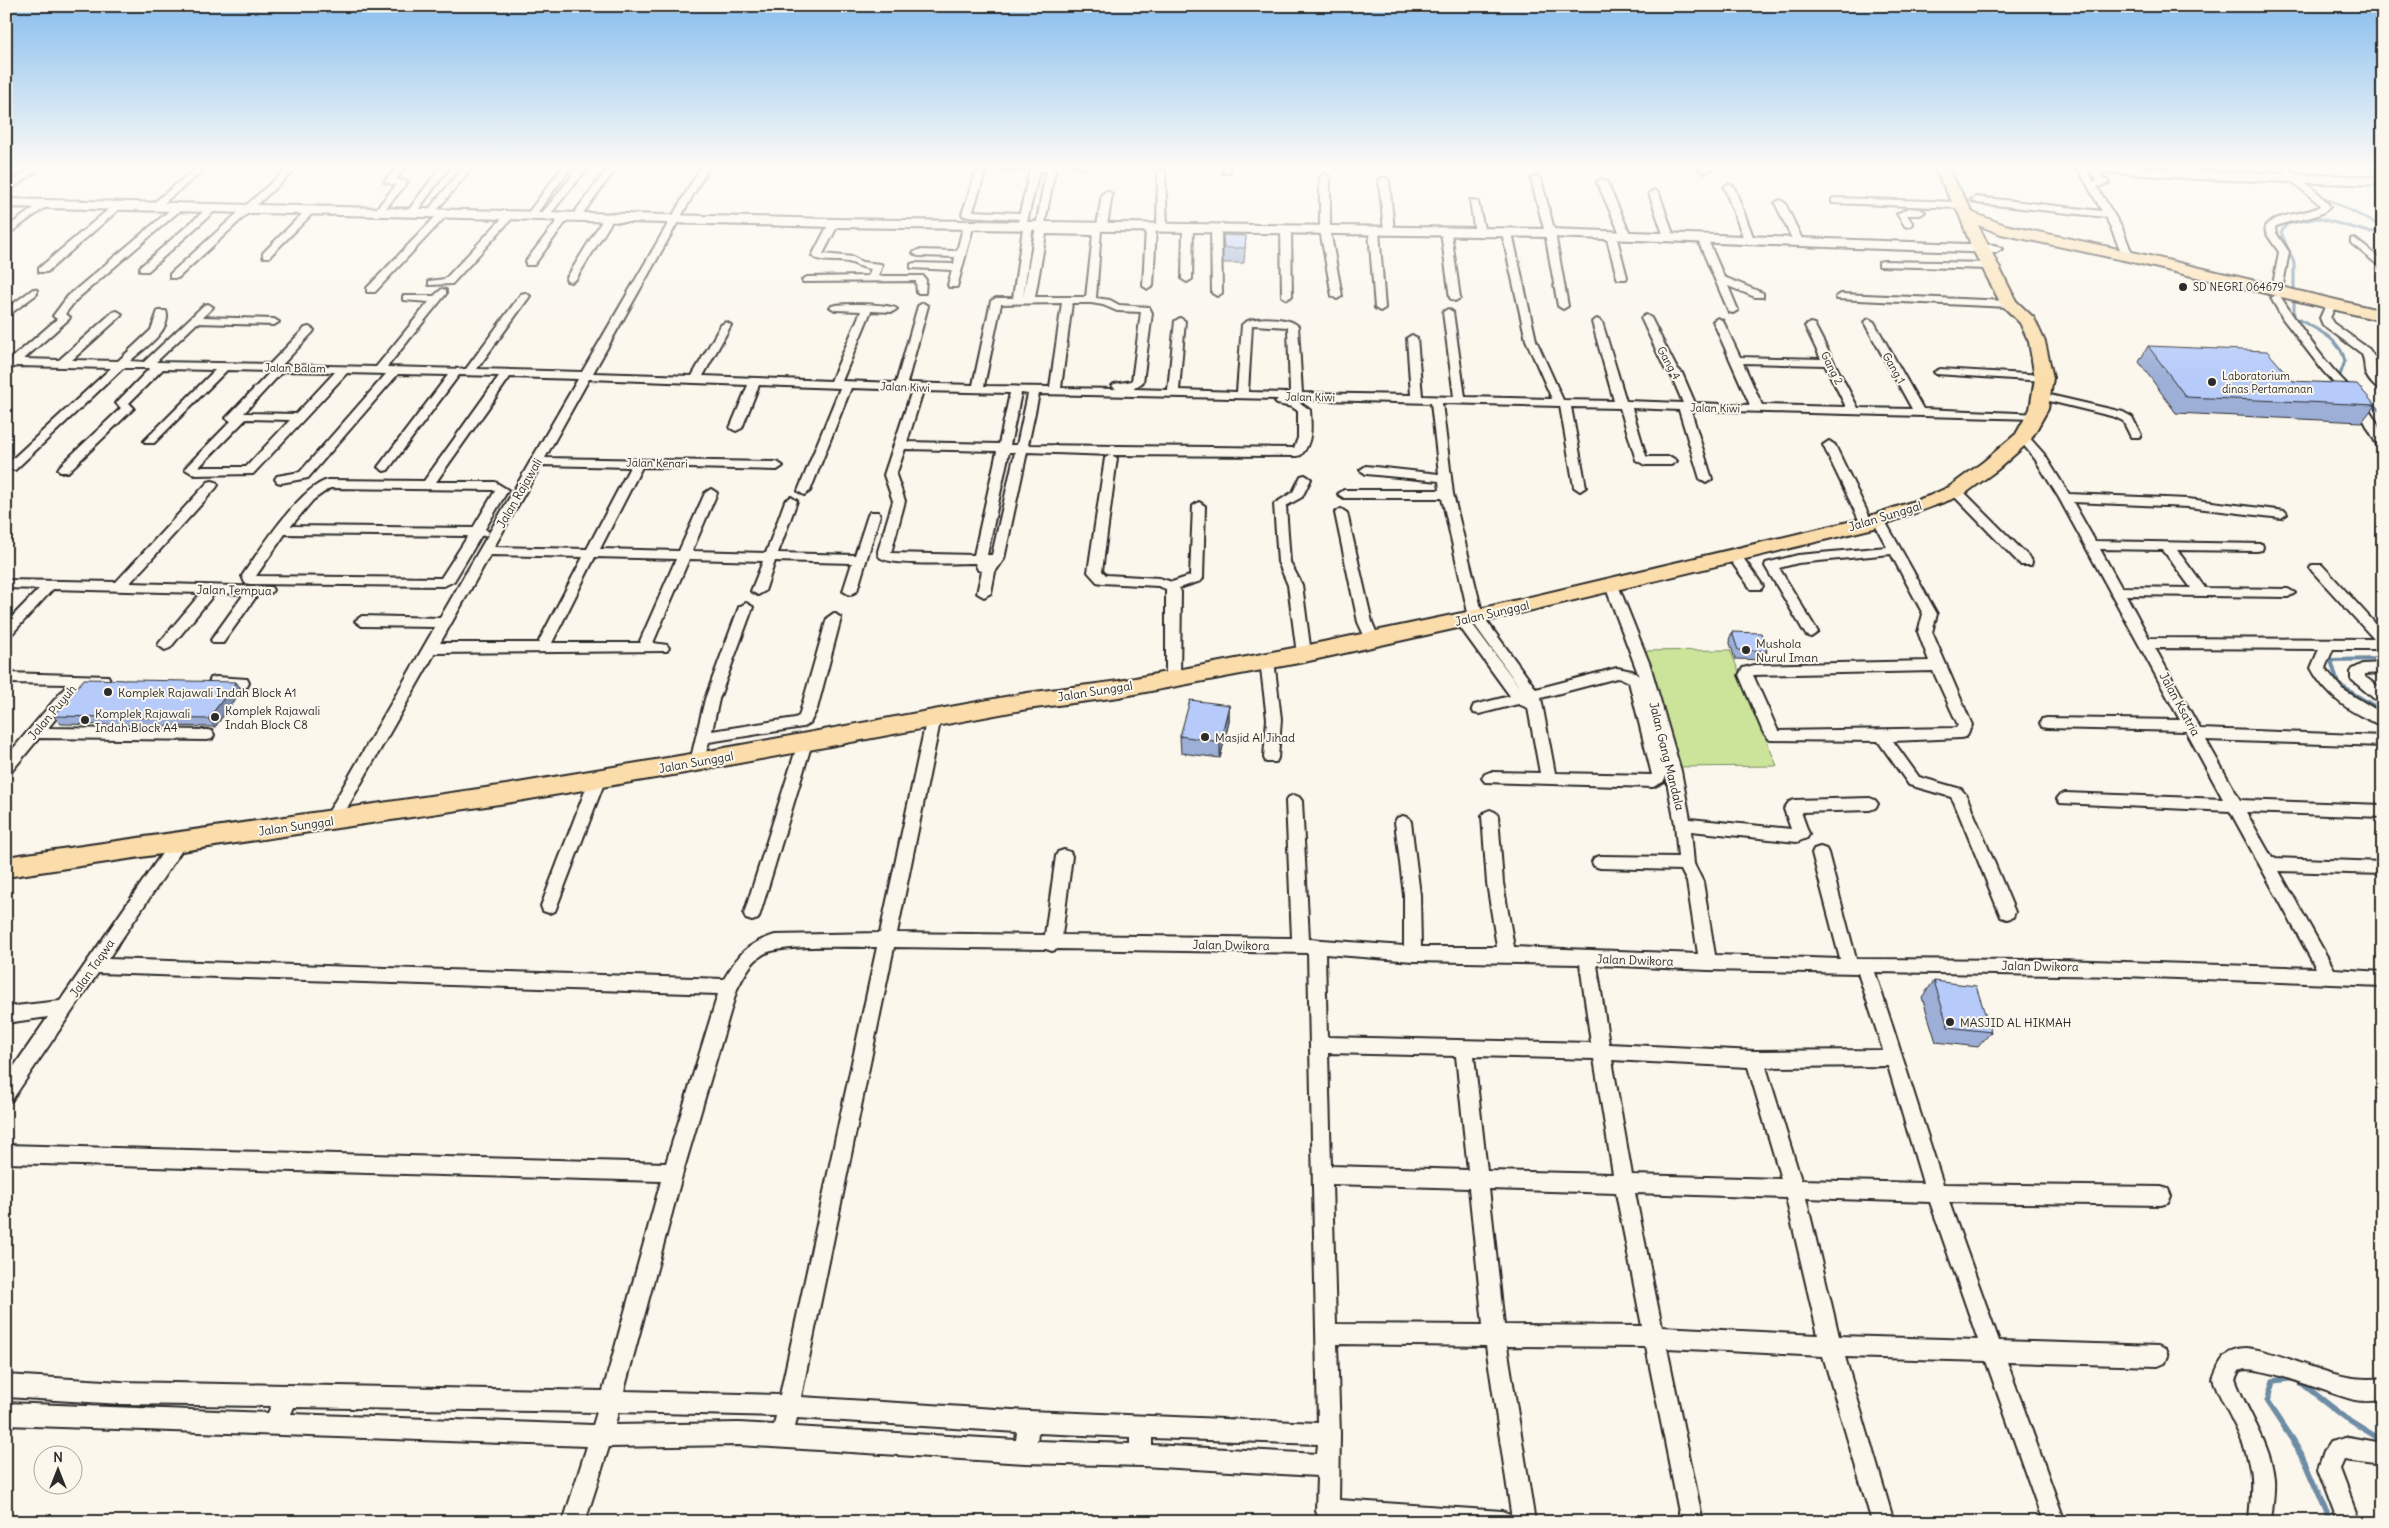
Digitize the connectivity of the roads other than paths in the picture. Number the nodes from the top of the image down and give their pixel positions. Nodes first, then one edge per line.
1 (83, 236) edge
2 (145, 236) edge
3 (181, 236) edge
4 (217, 236) edge
5 (285, 236) edge
6 (418, 236) edge
7 (490, 236) edge
8 (553, 236) edge
9 (597, 236) edge
10 (666, 236) edge
11 (827, 236) edge
12 (966, 236) edge
13 (1031, 236) edge
14 (1033, 236) edge
15 (1098, 236) edge
16 (1155, 236) edge
17 (1188, 236) edge
18 (1216, 236) edge
19 (1286, 236) edge
20 (1326, 236) edge
21 (1374, 236) edge
22 (1447, 236) edge
23 (1508, 236) edge
24 (1550, 236) edge
25 (1610, 236) edge
26 (1639, 236) edge
27 (1796, 236) edge
28 (1925, 236) edge
29 (1981, 236) edge
30 (1984, 236) edge
31 (1996, 236) edge
32 (2017, 236) edge
33 (2116, 236) edge
34 (2273, 236) edge
35 (1669, 237) joint
36 (1702, 238) junction
37 (1749, 239) joint
38 (1798, 241) junction
39 (2354, 241) dead end
40 (2038, 242) junction
41 (918, 253) dead end
42 (961, 254) junction
43 (266, 255) dead end
44 (2128, 256) junction
45 (530, 263) dead end
46 (1883, 264) dead end
47 (915, 266) dead end
48 (1990, 266) junction
49 (2383, 266) edge
50 (957, 267) junction
51 (826, 268) junction
52 (144, 269) dead end
53 (43, 270) dead end
54 (174, 276) dead end
55 (1622, 277) dead end
56 (872, 278) junction
57 (571, 279) dead end
58 (1187, 279) dead end
59 (1720, 279) junction
60 (806, 280) dead end
61 (433, 283) dead end
62 (953, 285) dead end
63 (1148, 286) dead end
64 (371, 290) dead end
65 (921, 291) dead end
66 (34, 292) dead end
67 (1217, 293) dead end
68 (1759, 295) dead end
69 (2279, 295) junction
70 (525, 296) dead end
71 (1287, 296) dead end
72 (1336, 296) dead end
73 (1841, 297) dead end
74 (407, 298) dead end
75 (1455, 298) dead end
76 (1018, 300) junction
77 (1091, 300) junction
78 (1030, 301) junction
79 (1067, 301) junction
80 (208, 306) dead end
81 (923, 306) dead end
82 (1563, 306) dead end
83 (2326, 306) junction
84 (835, 307) dead end
85 (868, 308) junction
86 (1380, 308) dead end
87 (892, 309) dead end
88 (2016, 309) junction
89 (1733, 310) dead end
90 (1448, 312) dead end
91 (6, 314) edge
92 (117, 314) dead end
93 (162, 314) dead end
94 (2383, 316) edge
95 (1646, 318) dead end
96 (194, 320) junction
97 (1718, 320) dead end
98 (1180, 321) dead end
99 (2383, 321) edge
100 (274, 322) dead end
101 (1597, 322) dead end
102 (1868, 322) dead end
103 (726, 325) dead end
104 (1810, 326) dead end
105 (309, 330) dead end
106 (1412, 338) dead end
107 (1735, 360) junction
108 (1828, 362) junction
109 (62, 363) junction
110 (120, 364) junction
111 (154, 364) junction
112 (9, 365) edge
113 (224, 367) junction
114 (277, 368) junction
115 (343, 370) junction
116 (379, 370) junction
117 (395, 370) junction
118 (456, 372) junction
119 (469, 372) junction
120 (1940, 372) dead end
121 (506, 374) junction
122 (583, 377) junction
123 (695, 380) junction
124 (755, 382) junction
125 (957, 382) dead end
126 (841, 385) junction
127 (902, 386) junction
128 (979, 386) junction
129 (1056, 388) junction
130 (2383, 389) edge
131 (918, 392) junction
132 (1173, 394) junction
133 (1016, 395) junction
134 (1034, 395) junction
135 (1242, 395) junction
136 (1296, 397) junction
137 (2040, 397) junction
138 (1418, 399) junction
139 (1436, 400) junction
140 (1460, 401) junction
141 (1562, 403) junction
142 (1623, 405) junction
143 (1688, 408) junction
144 (1758, 409) junction
145 (1821, 410) junction
146 (1854, 411) junction
147 (1920, 414) junction
148 (298, 418) junction
149 (1830, 424) dead end
150 (736, 428) dead end
151 (2135, 435) dead end
152 (2023, 437) junction
153 (150, 441) dead end
154 (2383, 444) edge
155 (900, 445) junction
156 (1829, 445) dead end
157 (1003, 449) junction
158 (1022, 449) junction
159 (1111, 458) dead end
160 (1671, 461) dead end
161 (538, 462) junction
162 (638, 462) junction
163 (187, 464) dead end
164 (777, 466) dead end
165 (11, 467) dead end
166 (384, 467) dead end
167 (64, 469) dead end
168 (1366, 470) dead end
169 (1446, 478) junction
170 (281, 479) dead end
171 (1305, 479) dead end
172 (1706, 479) dead end
173 (428, 484) junction
174 (212, 485) dead end
175 (1580, 486) dead end
176 (804, 491) dead end
177 (1956, 491) junction
178 (710, 493) dead end
179 (1344, 494) dead end
180 (1447, 494) junction
181 (2065, 498) junction
182 (791, 501) dead end
183 (1199, 506) dead end
184 (1341, 513) dead end
185 (2281, 514) dead end
186 (874, 515) dead end
187 (1873, 522) junction
188 (282, 530) junction
189 (476, 532) junction
190 (496, 532) junction
191 (2091, 545) junction
192 (2167, 546) junction
193 (2258, 547) dead end
194 (1895, 550) junction
195 (485, 551) junction
196 (592, 552) junction
197 (686, 554) junction
198 (1732, 554) junction
199 (772, 556) junction
200 (860, 559) junction
201 (2026, 562) dead end
202 (984, 564) junction
203 (2317, 568) dead end
204 (1611, 583) junction
205 (6, 584) edge
206 (49, 586) junction
207 (1171, 586) junction
208 (1756, 586) dead end
209 (119, 587) junction
210 (211, 589) junction
211 (254, 590) junction
212 (462, 590) junction
213 (758, 591) dead end
214 (850, 591) dead end
215 (2116, 591) junction
216 (2201, 592) junction
217 (984, 593) dead end
218 (2288, 593) dead end
219 (746, 607) dead end
220 (834, 618) dead end
221 (1469, 619) junction
222 (362, 621) dead end
223 (444, 623) junction
224 (6, 632) edge
225 (1810, 632) dead end
226 (1372, 639) junction
227 (218, 640) dead end
228 (546, 641) dead end
229 (647, 641) dead end
230 (2383, 642) edge
231 (2146, 643) junction
232 (2328, 644) junction
233 (165, 645) dead end
234 (430, 648) junction
235 (662, 648) dead end
236 (1304, 654) junction
237 (1267, 660) junction
238 (1938, 666) junction
239 (2383, 668) edge
240 (6, 678) edge
241 (1173, 678) junction
242 (80, 679) junction
243 (118, 680) edge
244 (204, 682) edge
245 (242, 683) dead end
246 (2383, 698) edge
247 (1529, 701) junction
248 (1478, 709) dead end
249 (934, 717) junction
250 (2383, 720) edge
251 (2047, 723) dead end
252 (2195, 730) junction
253 (35, 733) junction
254 (207, 735) dead end
255 (1882, 736) junction
256 (703, 738) junction
257 (2383, 741) edge
258 (805, 742) junction
259 (1271, 758) dead end
260 (9, 760) edge
261 (696, 762) junction
262 (598, 778) junction
263 (1490, 778) dead end
264 (1549, 779) junction
265 (2065, 799) dead end
266 (1294, 801) dead end
267 (1870, 804) dead end
268 (2235, 806) junction
269 (2383, 811) edge
270 (1490, 816) dead end
271 (332, 820) junction
272 (1403, 822) dead end
273 (1683, 824) junction
274 (178, 843) junction
275 (1820, 853) dead end
276 (1064, 856) dead end
277 (1600, 862) dead end
278 (1686, 864) junction
279 (2266, 864) junction
280 (6, 867) edge
281 (2383, 868) edge
282 (549, 906) dead end
283 (2006, 912) dead end
284 (752, 914) dead end
285 (888, 940) junction
286 (1052, 944) junction
287 (1308, 946) junction
288 (1414, 954) junction
289 (1507, 954) junction
290 (1588, 958) junction
291 (1708, 963) junction
292 (93, 966) junction
293 (1857, 966) junction
294 (2329, 976) junction
295 (2383, 979) edge
296 (729, 986) junction
297 (64, 1008) junction
298 (6, 1015) edge
299 (1320, 1045) junction
300 (1464, 1049) junction
301 (1600, 1050) junction
302 (1895, 1058) junction
303 (1755, 1059) junction
304 (6, 1094) edge
305 (6, 1154) edge
306 (673, 1172) junction
307 (1322, 1175) junction
308 (1478, 1178) junction
309 (1623, 1183) junction
310 (1794, 1189) junction
311 (1936, 1193) junction
312 (2161, 1196) dead end
313 (1325, 1334) junction
314 (1494, 1336) junction
315 (1654, 1337) junction
316 (1831, 1346) junction
317 (1991, 1349) junction
318 (2158, 1356) dead end
319 (6, 1386) edge
320 (2383, 1389) edge
321 (121, 1393) junction
322 (288, 1396) junction
323 (611, 1401) junction
324 (789, 1408) junction
325 (6, 1414) edge
326 (109, 1418) junction
327 (275, 1422) junction
328 (1029, 1422) junction
329 (1140, 1426) junction
330 (1329, 1434) junction
331 (601, 1436) junction
332 (782, 1437) junction
333 (1025, 1452) junction
334 (2383, 1454) edge
335 (1142, 1455) junction
336 (1328, 1466) junction
337 (1327, 1516) edge
338 (574, 1522) edge
339 (1502, 1522) edge
340 (1524, 1522) edge
341 (1692, 1522) edge
342 (1883, 1522) edge
343 (2054, 1522) edge
344 (2260, 1522) edge
345 (2349, 1522) edge

1 - 53 street
2 - 112 street
3 - 52 street
4 - 54 street
5 - 43 street
6 - 64 street
7 - 61 street
8 - 45 street
9 - 57 street
10 - 122 street, Jalan Rajawali
11 - 51 street
12 - 42 street
13 - 76 street
14 - 78 street
15 - 77 street
16 - 63 street
17 - 58 street
18 - 67 street
19 - 71 street
20 - 72 street
21 - 86 street
22 - 75 street
23 - 141 street
24 - 82 street
25 - 55 street
26 - 35 street
27 - 38 street
28 - 38 street
29 - 48 main road
30 - 88 main road
31 - 40 main road
32 - 40 main road
33 - 44 street
34 - 69 street
35 - 36 street
36 - 37 street
36 - 59 street
37 - 38 street
39 - 49 street
40 - 44 main road
40 - 69 main road
41 - 42 street
42 - 50 street
44 - 69 main road
46 - 48 street
47 - 50 street
48 - 88 main road
50 - 62 street
51 - 56 street
51 - 56 street
51 - 60 street
56 - 65 street
59 - 68 street
59 - 89 street
66 - 91 street
69 - 83 main road
69 - 154 street
70 - 119 street
73 - 88 street
74 - 116 street
76 - 78 street
76 - 128 street
77 - 79 street
77 - 129 street
78 - 79 street
79 - 129 street
80 - 96 street
81 - 127 street
83 - 94 main road
83 - 99 main road
83 - 130 street
84 - 85 street
85 - 87 street
85 - 126 street
88 - 137 main road
90 - 140 street
92 - 109 street
93 - 110 street
95 - 143 street, Gang 4
96 - 100 street
96 - 111 street
97 - 107 street
98 - 132 street
101 - 142 street
102 - 147 street, Gang 1
103 - 123 street
104 - 108 street, Gang 2
105 - 114 street
106 - 138 street
107 - 108 street
107 - 144 street
108 - 146 street, Gang 2
109 - 110 street, Jalan Balam
109 - 112 street, Jalan Balam
110 - 111 street, Jalan Balam
110 - 165 street
111 - 113 street, Jalan Balam
111 - 167 street
113 - 114 street, Jalan Balam
113 - 153 street
114 - 115 street, Jalan Balam
114 - 163 street
115 - 116 street, Jalan Balam
115 - 148 street
116 - 117 street, Jalan Balam
117 - 118 street, Jalan Balam
117 - 170 street
118 - 119 street, Jalan Balam
118 - 166 street
119 - 121 street, Jalan Balam
120 - 137 street
121 - 122 street, Jalan Balam
121 - 173 street
122 - 123 street, Jalan Kiwi
122 - 161 street, Jalan Rajawali
123 - 124 street, Jalan Kiwi
124 - 126 street, Jalan Kiwi
124 - 150 street
125 - 128 street
126 - 127 street, Jalan Kiwi
126 - 176 street
127 - 131 street, Jalan Kiwi
128 - 129 street
128 - 131 street, Jalan Kiwi
128 - 133 street, Jalan Kiwi
129 - 132 street, Jalan Kiwi
129 - 134 street, Jalan Kiwi
131 - 133 street
131 - 155 street
132 - 135 street, Jalan Kiwi
133 - 134 street, Jalan Kiwi
133 - 157 street
134 - 158 street
134 - 158 street
135 - 136 street, Jalan Kiwi
135 - 136 street
136 - 138 street, Jalan Kiwi
137 - 147 street, Jalan Kiwi
137 - 151 street
137 - 152 main road, Jalan Sunggal
138 - 139 street, Jalan Kiwi
139 - 140 street, Jalan Kiwi
139 - 169 street
140 - 141 street, Jalan Kiwi
141 - 142 street, Jalan Kiwi
141 - 175 street
142 - 143 street, Jalan Kiwi
142 - 160 street
143 - 144 street, Jalan Kiwi
143 - 172 street, Gang 4
144 - 145 street, Jalan Kiwi
145 - 146 street, Jalan Kiwi
145 - 149 street
146 - 147 street, Jalan Kiwi
148 - 148 street
152 - 177 main road, Jalan Sunggal
152 - 181 street, Jalan Ksatria
155 - 157 street
155 - 202 street
156 - 187 street
157 - 158 street
157 - 202 street
158 - 202 street
159 - 207 street
161 - 162 street, Jalan Kenari
161 - 190 street, Jalan Rajawali
162 - 164 street, Jalan Kenari
162 - 196 street
168 - 169 street
169 - 180 street
171 - 236 street
173 - 188 street
173 - 189 street
174 - 209 street
177 - 187 main road, Jalan Sunggal
177 - 201 street
178 - 197 street
179 - 180 street
180 - 221 street
181 - 185 street
181 - 191 street, Jalan Ksatria
182 - 199 street
183 - 207 street
184 - 226 street
186 - 200 street
187 - 194 street
187 - 198 main road, Jalan Sunggal
188 - 189 street
188 - 189 street
189 - 190 street
190 - 195 street, Jalan Rajawali
191 - 192 street
191 - 215 street, Jalan Ksatria
192 - 193 street
192 - 216 street
194 - 225 street
194 - 238 street
195 - 196 street
195 - 212 street, Jalan Rajawali
196 - 197 street
196 - 228 street
197 - 199 street
197 - 229 street
198 - 204 main road, Jalan Sunggal
198 - 208 street
199 - 200 street
199 - 213 street
200 - 214 street
202 - 217 street
203 - 230 street
204 - 221 main road, Jalan Sunggal
204 - 273 street, Jalan Gang Mandala
205 - 206 street, Jalan Tempua
206 - 209 street, Jalan Tempua
206 - 224 street
207 - 241 street
209 - 210 street, Jalan Tempua
210 - 211 street, Jalan Tempua
210 - 233 street
211 - 212 street, Jalan Tempua
211 - 227 street
212 - 223 street, Jalan Rajawali
215 - 216 street
215 - 231 street, Jalan Ksatria
216 - 218 street
219 - 256 street
220 - 256 street
221 - 226 main road, Jalan Sunggal
221 - 247 street
222 - 223 street
223 - 234 street, Jalan Rajawali
226 - 236 main road, Jalan Sunggal
230 - 232 street
231 - 232 street
231 - 252 street, Jalan Ksatria
232 - 250 street
234 - 235 street
234 - 271 street, Jalan Rajawali
236 - 237 main road, Jalan Sunggal
237 - 241 main road, Jalan Sunggal
237 - 259 street
238 - 255 street
238 - 255 street
239 - 246 street
240 - 242 street
241 - 249 main road, Jalan Sunggal
242 - 243 street
242 - 253 street, Jalan Puyuh
244 - 245 street
247 - 248 street
247 - 264 street
247 - 264 street
249 - 258 main road, Jalan Sunggal
249 - 285 street
251 - 252 street
252 - 257 street
252 - 268 street, Jalan Ksatria
253 - 254 street
253 - 260 street, Jalan Puyuh
255 - 283 street
256 - 261 street
258 - 261 main road, Jalan Sunggal
258 - 284 street
261 - 262 main road, Jalan Sunggal
262 - 271 main road, Jalan Sunggal
262 - 282 street
263 - 264 street
265 - 268 street
266 - 287 street
267 - 273 street
268 - 269 street
268 - 279 street, Jalan Ksatria
270 - 289 street
271 - 274 main road, Jalan Sunggal
272 - 288 street
273 - 278 street, Jalan Gang Mandala
274 - 280 main road, Jalan Sunggal
274 - 292 street, Jalan Taqwa
275 - 293 street
276 - 286 street
277 - 278 street
278 - 291 street, Jalan Gang Mandala
279 - 281 street
279 - 294 street, Jalan Ksatria
285 - 286 street, Jalan Dwikora
285 - 296 street, Jalan Dwikora
285 - 324 street
286 - 287 street, Jalan Dwikora
287 - 288 street, Jalan Dwikora
287 - 299 street
288 - 289 street, Jalan Dwikora
289 - 290 street, Jalan Dwikora
290 - 291 street, Jalan Dwikora
290 - 301 street
291 - 293 street, Jalan Dwikora
292 - 296 street
292 - 297 street, Jalan Taqwa
293 - 294 street, Jalan Dwikora
293 - 302 street
294 - 295 street, Jalan Dwikora
296 - 306 street, Jalan Dwikora
297 - 298 street
297 - 304 street, Jalan Taqwa
299 - 300 street
299 - 307 street
300 - 301 street
300 - 308 street
301 - 303 street
301 - 309 street
302 - 303 street
302 - 311 street
303 - 310 street
305 - 306 street
306 - 323 street, Jalan Dwikora
307 - 308 street
307 - 313 street
308 - 309 street
308 - 314 street
309 - 310 street
309 - 315 street
310 - 311 street
310 - 316 street
311 - 312 street
311 - 317 street
313 - 314 street
313 - 330 street
314 - 315 street
314 - 340 street
315 - 316 street
315 - 341 street
316 - 317 street
316 - 342 street
317 - 318 street
317 - 343 street
319 - 321 street
320 - 344 street
321 - 322 street
321 - 326 street
322 - 323 street
322 - 327 street
323 - 324 street
323 - 331 street, Jalan Dwikora
324 - 328 street
324 - 332 street
325 - 326 street
326 - 327 street
327 - 331 street
328 - 329 street
328 - 333 street
329 - 330 street
329 - 335 street
330 - 336 street
331 - 332 street
331 - 338 street, Jalan Dwikora
332 - 333 street
333 - 335 street
334 - 345 street
335 - 336 street
336 - 337 street
337 - 339 street

